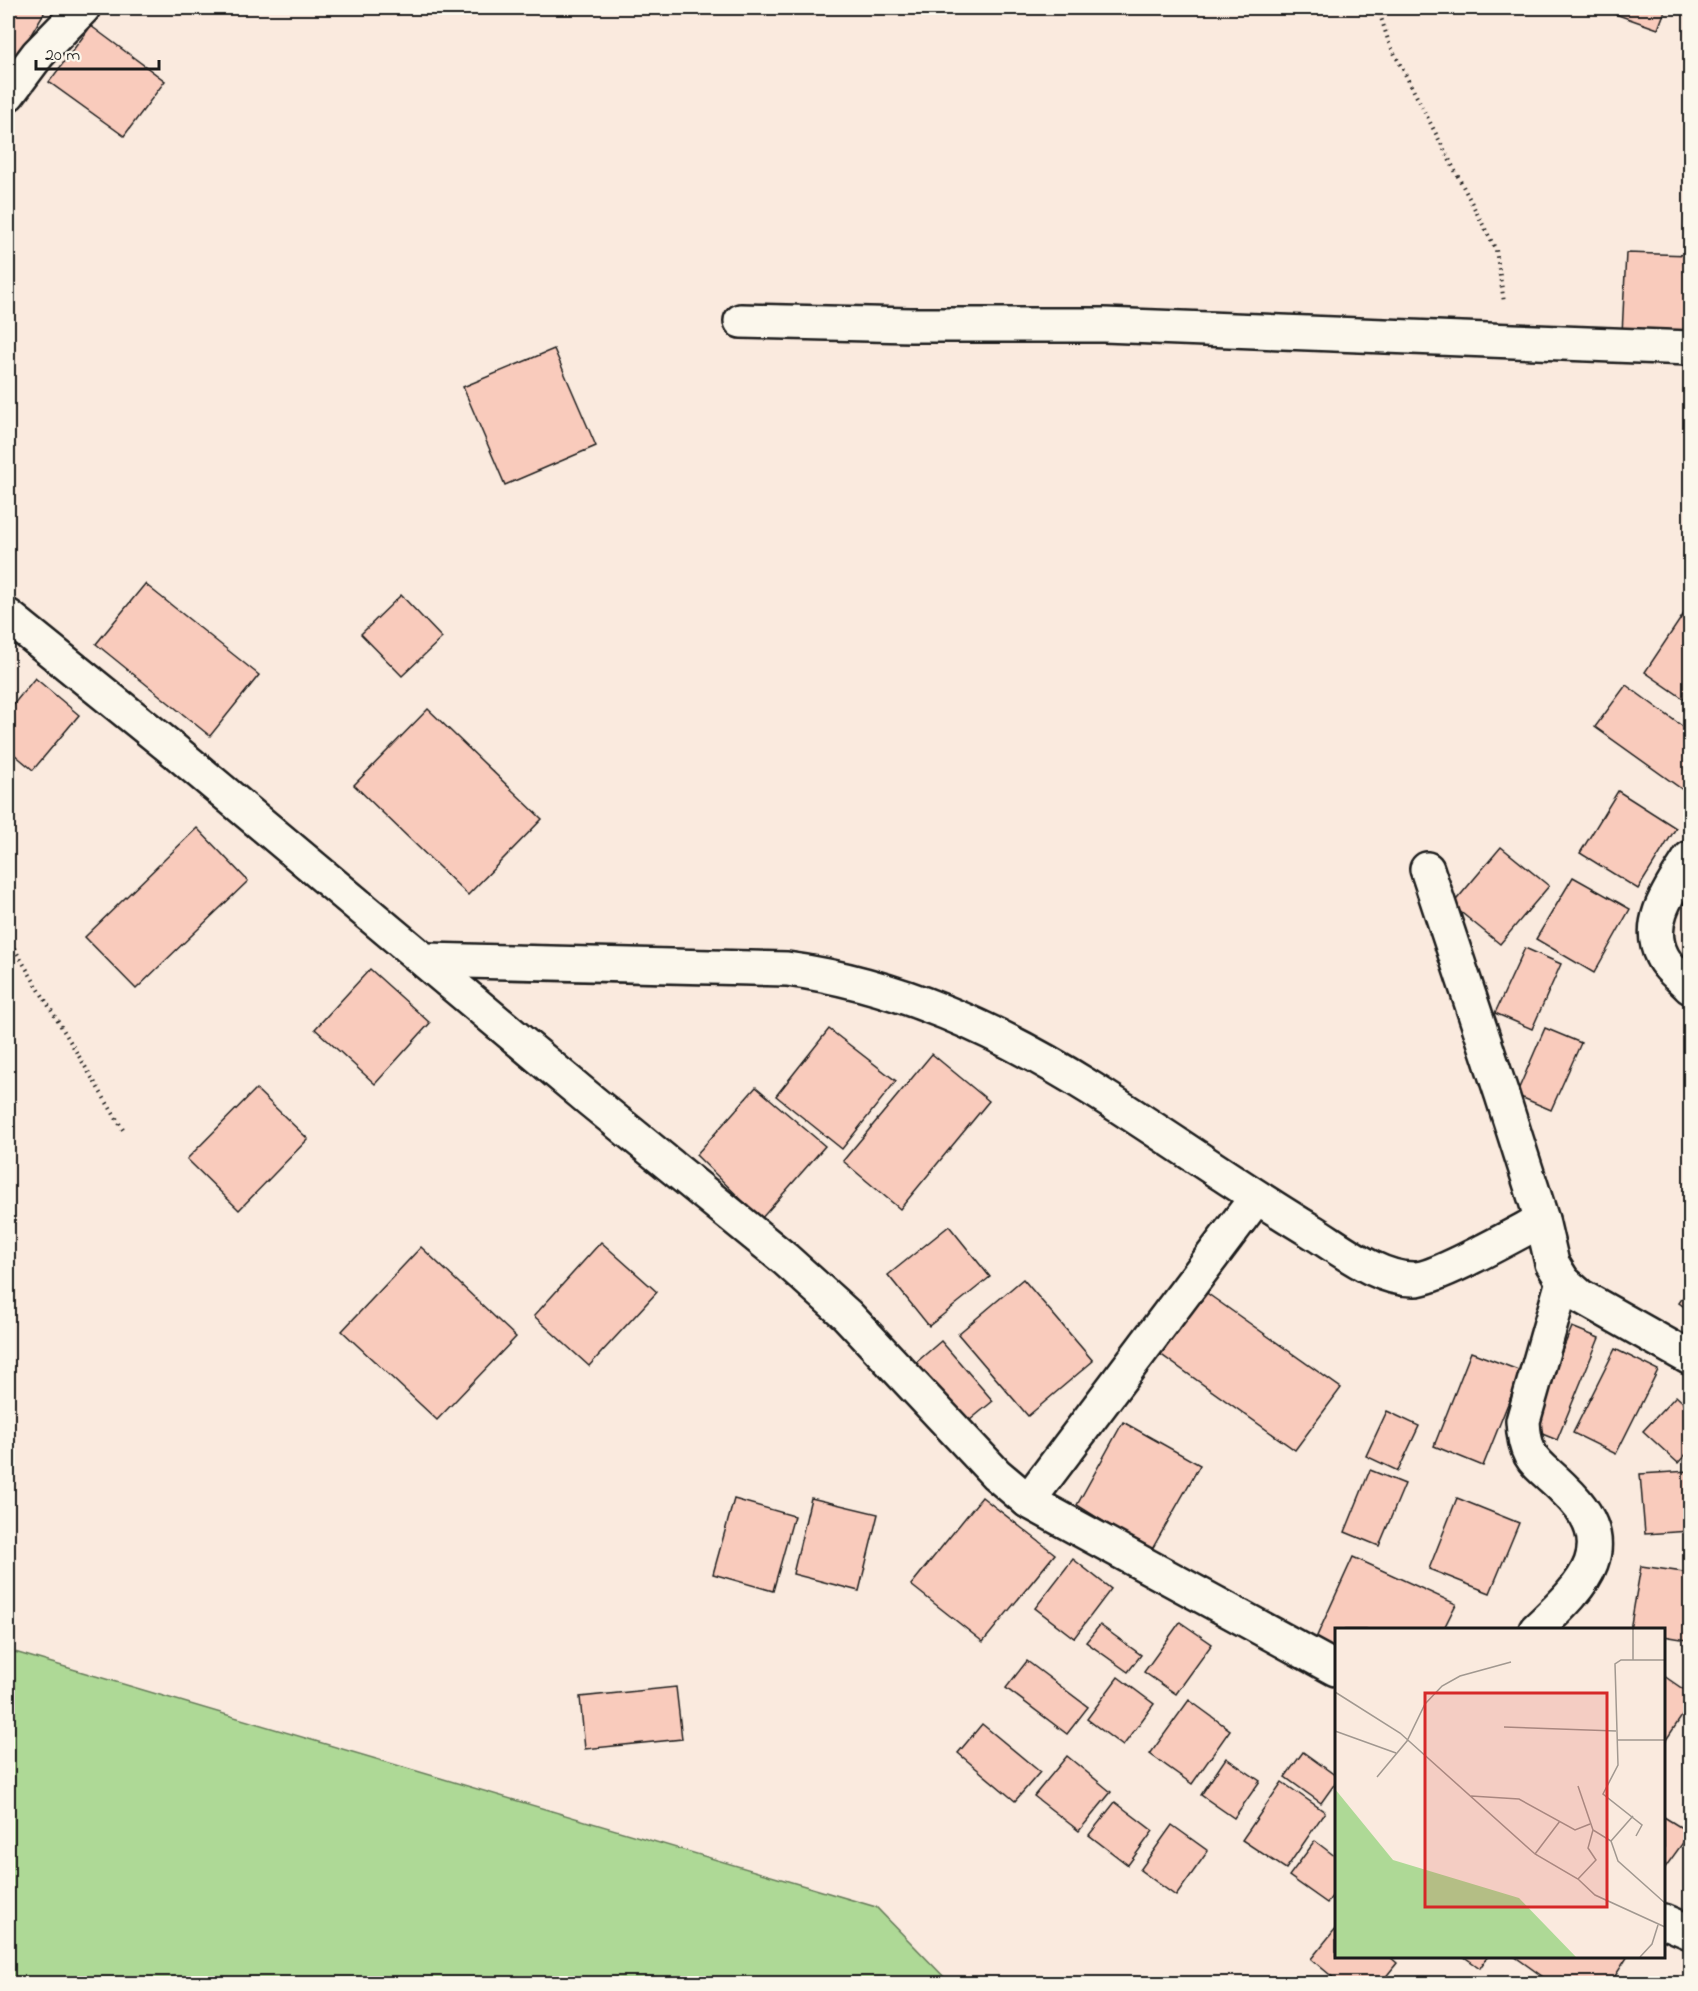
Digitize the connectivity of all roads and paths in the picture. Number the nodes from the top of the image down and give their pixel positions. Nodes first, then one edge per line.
1 (83, 8) edge
2 (1378, 8) edge
3 (8, 94) edge
4 (741, 321) dead end
5 (1507, 340) junction
6 (1690, 348) edge
7 (8, 616) edge
8 (1690, 858) edge
9 (1427, 869) dead end
10 (8, 938) edge
11 (426, 960) junction
12 (1690, 987) edge
13 (126, 1133) dead end
14 (1256, 1198) junction
15 (1542, 1220) junction
16 (1563, 1281) junction
17 (1690, 1358) edge
18 (1028, 1501) junction
19 (1537, 1628) edge
20 (1335, 1668) edge
21 (1665, 1922) edge
22 (1690, 1932) edge

1 - 3 street
2 - 5 path
4 - 5 street
5 - 6 street
7 - 11 street
8 - 12 street
9 - 15 street
10 - 13 path
11 - 14 street
11 - 18 street
14 - 15 street
14 - 18 street
15 - 16 street
16 - 17 street
16 - 19 street
18 - 20 street
21 - 22 street

